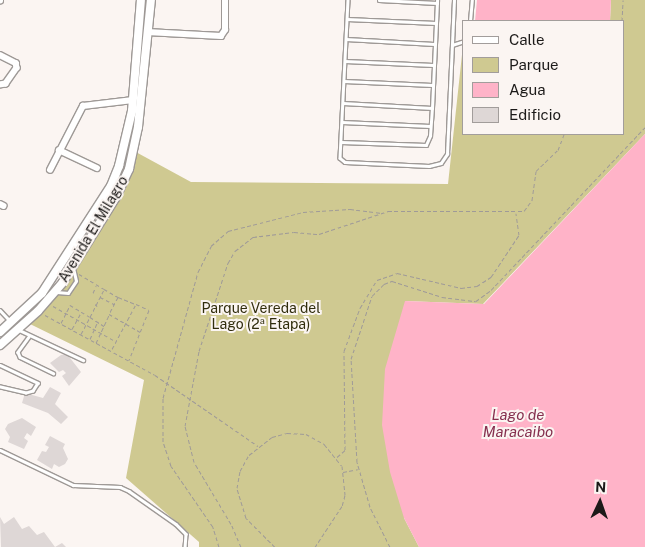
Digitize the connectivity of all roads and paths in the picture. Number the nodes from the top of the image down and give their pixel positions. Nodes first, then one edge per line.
1 (141, 0) edge
2 (151, 0) edge
3 (225, 0) edge
4 (348, 0) edge
5 (379, 0) edge
6 (454, 0) edge
7 (472, 0) edge
8 (623, 0) edge
9 (437, 2) edge
10 (347, 18) junction
11 (470, 20) edge
12 (622, 20) edge
13 (436, 23) junction
14 (147, 32) junction
15 (346, 39) junction
16 (462, 41) edge
17 (435, 44) junction
18 (452, 45) junction
19 (0, 55) edge
20 (345, 61) junction
21 (434, 66) junction
22 (344, 81) junction
23 (0, 85) edge
24 (433, 85) junction
25 (133, 100) junction
26 (343, 103) junction
27 (432, 108) junction
28 (342, 122) junction
29 (431, 126) junction
30 (645, 127) edge
31 (564, 135) edge
32 (341, 142) junction
33 (59, 150) junction
34 (97, 168) dead end
35 (50, 170) dead end
36 (516, 212) junction
37 (382, 213) junction
38 (74, 268) junction
39 (97, 285) junction
40 (104, 289) junction
41 (93, 293) dead end
42 (100, 297) junction
43 (118, 297) junction
44 (46, 302) junction
45 (114, 304) junction
46 (136, 304) junction
47 (0, 310) edge
48 (38, 311) junction
49 (81, 312) junction
50 (66, 314) junction
51 (109, 314) junction
52 (90, 317) junction
53 (77, 320) junction
54 (11, 322) junction
55 (98, 322) junction
56 (61, 324) junction
57 (126, 324) junction
58 (85, 325) junction
59 (104, 326) junction
60 (18, 330) junction
61 (72, 330) junction
62 (94, 330) junction
63 (0, 332) edge
64 (140, 332) junction
65 (100, 333) junction
66 (81, 334) junction
67 (29, 337) junction
68 (90, 339) junction
69 (96, 342) junction
70 (116, 342) junction
71 (0, 345) edge
72 (111, 351) junction
73 (84, 360) dead end
74 (129, 360) junction
75 (0, 365) edge
76 (53, 373) dead end
77 (167, 382) junction
78 (0, 387) edge
79 (189, 396) junction
80 (258, 446) junction
81 (0, 450) edge
82 (338, 457) junction
83 (359, 469) junction
84 (343, 472) junction
85 (185, 547) edge
86 (219, 547) edge
87 (241, 547) edge
88 (275, 547) edge
89 (315, 547) edge
90 (390, 547) edge

1 - 25 main road, Avenida El Milagro
2 - 14 main road, Avenida El Milagro
3 - 14 street
4 - 10 lane
5 - 9 lane
6 - 18 lane
7 - 11 lane
8 - 12 path
9 - 13 lane
10 - 13 lane
10 - 15 lane
13 - 17 lane
14 - 38 main road, Avenida El Milagro
15 - 17 lane
15 - 20 lane
16 - 18 lane
17 - 21 lane
18 - 32 lane
19 - 23 street
20 - 21 lane
20 - 22 lane
21 - 24 lane
22 - 24 lane
22 - 26 lane
24 - 27 lane
25 - 33 street
25 - 54 main road, Avenida El Milagro
26 - 27 lane
26 - 28 lane
27 - 29 lane
28 - 29 lane
28 - 32 lane
29 - 32 lane
30 - 83 path
31 - 36 path
33 - 34 street
33 - 35 street
36 - 37 path
36 - 82 path
37 - 77 path
37 - 79 path
38 - 39 path
38 - 44 main road, Avenida El Milagro
39 - 40 path
39 - 41 path
40 - 42 path
40 - 43 path
42 - 45 path
42 - 52 path
43 - 45 path
43 - 46 path
44 - 48 main road, Avenida El Milagro
44 - 50 path
45 - 51 path
46 - 57 path
46 - 64 path
47 - 54 lane
48 - 56 path
48 - 60 main road, Avenida El Milagro
49 - 50 path
49 - 52 path
49 - 53 path
50 - 53 path
50 - 56 path
51 - 57 path
51 - 59 path
52 - 55 path
52 - 58 path
53 - 58 path
53 - 61 path
54 - 63 main road, Avenida El Milagro
55 - 59 path
55 - 62 path
56 - 61 path
57 - 64 path
57 - 70 path
58 - 62 path
58 - 66 path
59 - 65 path
60 - 67 lane
60 - 71 main road, Avenida El Milagro
61 - 66 path
62 - 65 path
62 - 68 path
64 - 74 path
65 - 69 path
65 - 70 path
66 - 68 path
67 - 73 lane
67 - 76 lane
68 - 69 path
69 - 72 path
70 - 72 path
72 - 74 path
74 - 77 path
75 - 78 lane
77 - 79 path
77 - 86 path
79 - 80 path
79 - 87 path
80 - 82 path
80 - 88 path
81 - 85 lane
82 - 84 path
83 - 84 path
83 - 90 path
84 - 89 path

